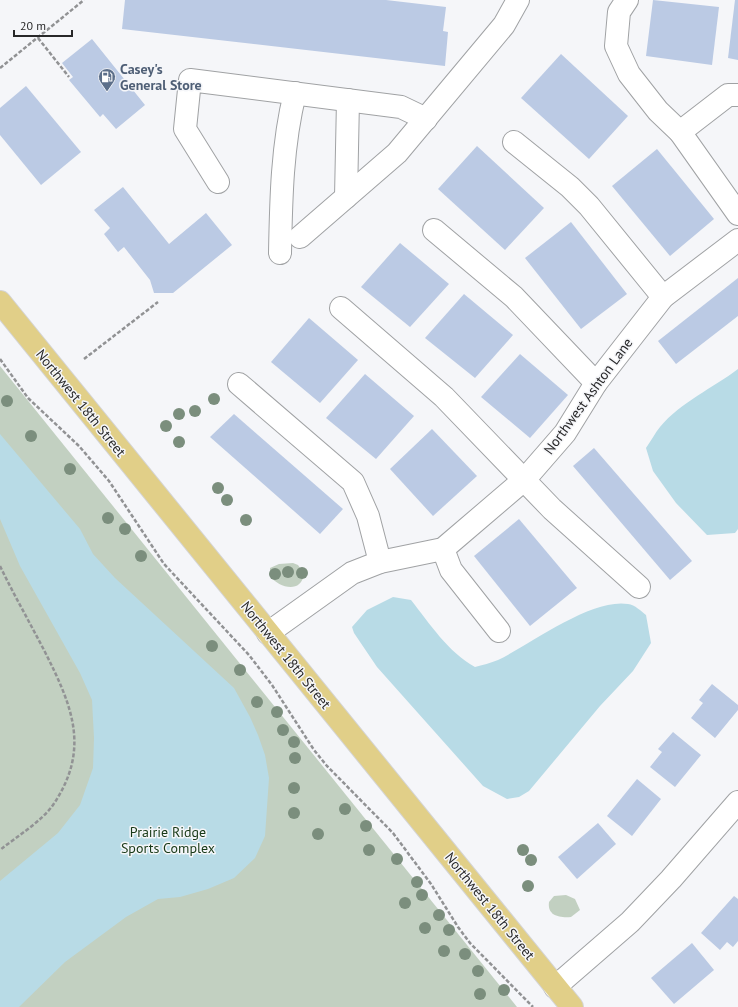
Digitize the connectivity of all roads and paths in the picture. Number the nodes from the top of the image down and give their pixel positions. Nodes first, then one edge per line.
1 (84, 0) edge
2 (518, 0) edge
3 (627, 0) edge
4 (38, 38) junction
5 (0, 68) edge
6 (69, 77) dead end
7 (295, 93) junction
8 (738, 95) edge
9 (348, 100) junction
10 (426, 119) junction
11 (680, 132) junction
12 (514, 142) dead end
13 (218, 182) dead end
14 (346, 197) junction
15 (738, 214) edge
16 (434, 230) dead end
17 (300, 237) dead end
18 (738, 240) edge
19 (280, 253) dead end
20 (663, 297) junction
21 (0, 302) edge
22 (158, 302) dead end
23 (341, 308) dead end
24 (0, 359) edge
25 (84, 359) dead end
26 (596, 383) junction
27 (239, 384) dead end
28 (525, 479) junction
29 (443, 549) junction
30 (380, 562) junction
31 (0, 566) edge
32 (639, 587) dead end
33 (499, 632) dead end
34 (268, 633) junction
35 (738, 802) edge
36 (0, 850) edge
37 (555, 987) junction
38 (533, 1007) edge
39 (572, 1007) edge

1 - 4 path
2 - 10 street
3 - 11 street
4 - 5 path
4 - 6 path
7 - 9 street
7 - 13 street
7 - 19 street
8 - 11 street
9 - 10 street
9 - 14 street
10 - 14 street
11 - 15 street
12 - 20 street
14 - 17 street
16 - 26 street
18 - 20 street, Northwest Ashton Lane
20 - 26 street, Northwest Ashton Lane
21 - 34 main road, Northwest 18th Street
22 - 25 path
23 - 28 street
24 - 38 path
26 - 28 street, Northwest Ashton Lane
27 - 30 street
28 - 29 street, Northwest Ashton Lane
28 - 32 street
29 - 30 street, Northwest Ashton Lane
29 - 33 street
30 - 34 street, Northwest Ashton Lane
31 - 36 path
34 - 37 main road, Northwest 18th Street
35 - 37 street
37 - 39 main road, Northwest 18th Street

